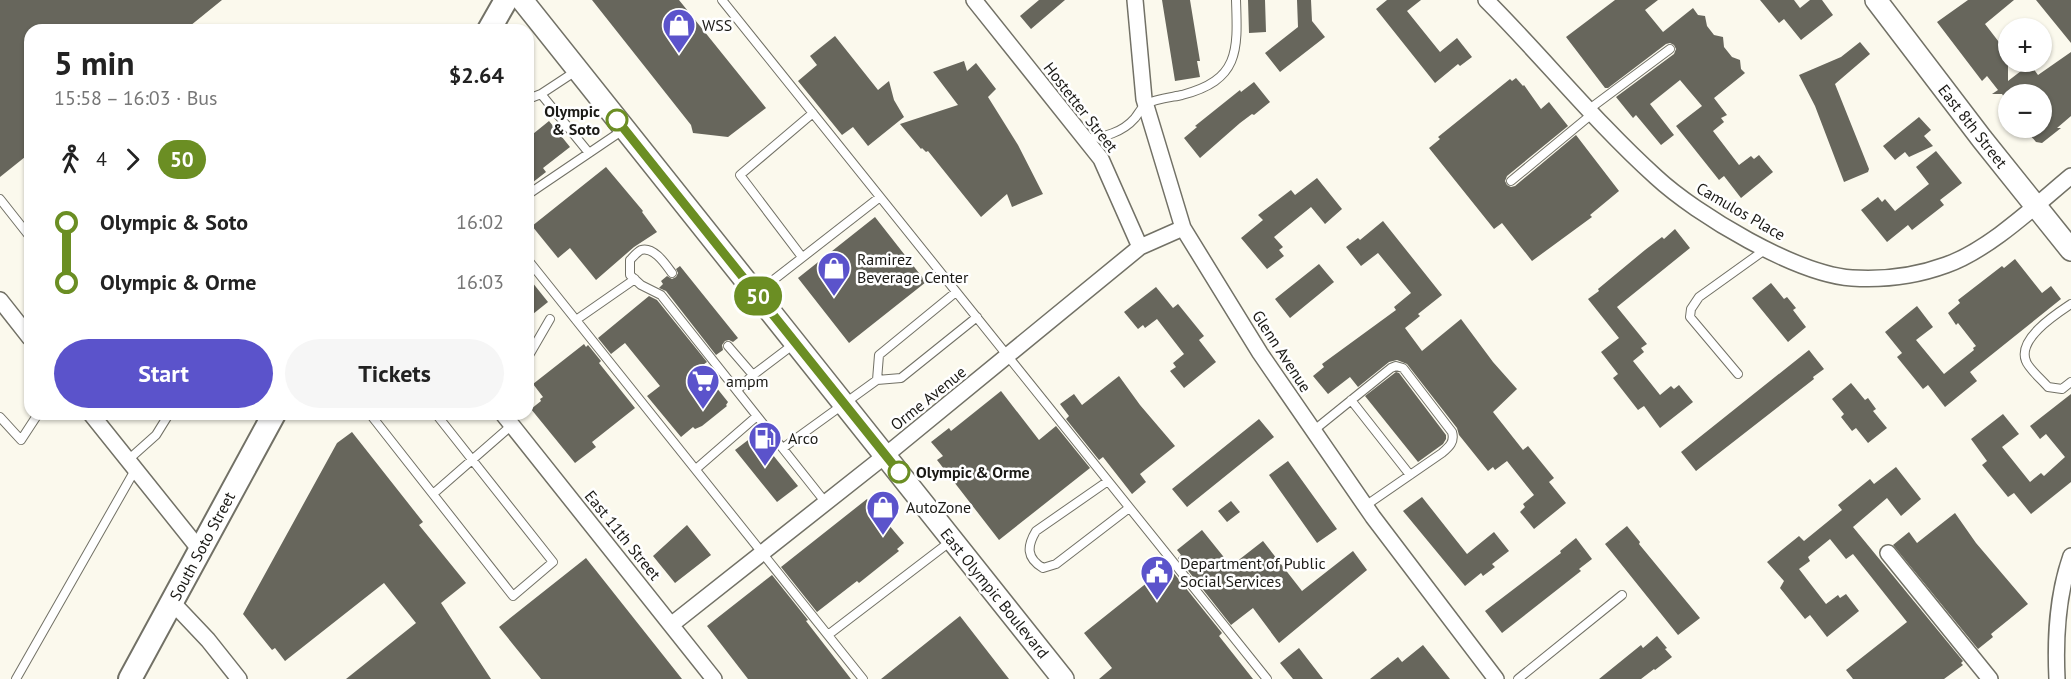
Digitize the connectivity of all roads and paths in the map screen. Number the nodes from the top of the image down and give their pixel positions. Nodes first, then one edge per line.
1 (506, 0) edge
2 (522, 0) edge
3 (722, 0) edge
4 (974, 0) edge
5 (1135, 0) edge
6 (1236, 0) edge
7 (1486, 0) edge
8 (1879, 1) edge
9 (492, 24) edge
10 (1670, 49) dead end
11 (577, 70) junction
12 (541, 94) junction
13 (534, 97) edge
14 (1146, 104) junction
15 (1590, 112) junction
16 (813, 113) junction
17 (624, 129) junction
18 (1085, 139) junction
19 (589, 153) junction
20 (2071, 176) edge
21 (1511, 181) dead end
22 (534, 190) edge
23 (880, 196) junction
24 (0, 200) edge
25 (2036, 205) junction
26 (1183, 228) junction
27 (24, 230) edge
28 (1140, 247) junction
29 (1766, 249) junction
30 (2071, 250) edge
31 (802, 257) junction
32 (534, 268) edge
33 (672, 273) dead end
34 (634, 279) junction
35 (956, 292) junction
36 (756, 293) junction
37 (0, 300) edge
38 (2071, 304) edge
39 (976, 317) junction
40 (549, 319) dead end
41 (576, 320) junction
42 (24, 330) edge
43 (795, 343) junction
44 (534, 346) edge
45 (728, 346) dead end
46 (1007, 356) junction
47 (1738, 374) dead end
48 (753, 375) junction
49 (877, 380) junction
50 (2071, 382) edge
51 (737, 390) junction
52 (1351, 400) junction
53 (843, 403) junction
54 (757, 416) junction
55 (0, 417) edge
56 (34, 420) edge
57 (96, 420) edge
58 (165, 420) edge
59 (271, 420) edge
60 (375, 420) edge
61 (440, 420) edge
62 (506, 420) edge
63 (508, 420) edge
64 (1313, 430) junction
65 (783, 448) junction
66 (886, 455) junction
67 (473, 460) junction
68 (132, 465) junction
69 (696, 469) junction
70 (1410, 475) junction
71 (1108, 481) junction
72 (433, 494) junction
73 (826, 503) junction
74 (1365, 506) junction
75 (1129, 508) junction
76 (953, 541) junction
77 (200, 550) junction
78 (763, 553) junction
79 (1888, 553) dead end
80 (2071, 556) edge
81 (1622, 595) dead end
82 (172, 602) junction
83 (671, 625) junction
84 (828, 634) junction
85 (16, 679) edge
86 (130, 679) edge
87 (239, 679) edge
88 (714, 679) edge
89 (863, 679) edge
90 (1063, 679) edge
91 (1267, 679) edge
92 (1495, 679) edge
93 (1518, 679) edge
94 (1989, 679) edge
95 (2057, 679) edge

1 - 9 main road
2 - 11 main road, East Olympic Boulevard
3 - 16 lane
4 - 18 street, Hostetter Street
5 - 14 street, Glenn Avenue
6 - 14 lane
7 - 15 street, Camulos Place
8 - 25 main road, East 8th Street
10 - 15 lane
11 - 12 lane
11 - 17 main road, East Olympic Boulevard
12 - 13 lane
12 - 19 lane
14 - 18 lane
14 - 26 street, Glenn Avenue
15 - 21 lane
15 - 29 street, Camulos Place
16 - 23 lane
16 - 31 lane
17 - 19 lane
17 - 36 main road, East Olympic Boulevard
18 - 28 street, Hostetter Street
19 - 22 lane
20 - 25 street, Camulos Place
23 - 31 lane
23 - 35 lane
24 - 27 lane
25 - 29 street, Camulos Place
25 - 30 main road, East 8th Street
26 - 28 street, Orme Avenue
26 - 64 street, Glenn Avenue
28 - 46 street, Orme Avenue
29 - 47 lane
31 - 36 lane
32 - 41 lane
33 - 34 lane
34 - 41 lane
34 - 51 lane
35 - 39 lane
35 - 49 lane
36 - 43 main road, East Olympic Boulevard
37 - 42 street
38 - 50 lane
39 - 46 lane
39 - 49 lane
40 - 44 lane
41 - 69 lane
43 - 48 lane
43 - 53 main road, East Olympic Boulevard
45 - 48 lane
46 - 66 street, Orme Avenue
46 - 71 lane
48 - 51 lane
49 - 53 lane
51 - 54 lane
52 - 64 lane
52 - 70 lane
52 - 70 lane
53 - 65 lane
53 - 66 main road, East Olympic Boulevard
54 - 65 lane
54 - 69 lane
55 - 56 lane
57 - 68 street
58 - 68 lane
59 - 77 main road, South Soto Street
60 - 72 lane
61 - 67 lane
62 - 67 lane
63 - 83 street, East 11th Street
64 - 74 street, Glenn Avenue
65 - 73 lane
66 - 73 street, Orme Avenue
66 - 76 main road, East Olympic Boulevard
67 - 72 lane
67 - 72 lane
68 - 77 street
68 - 85 lane
69 - 78 lane
70 - 74 lane
71 - 75 lane
71 - 75 lane
73 - 78 street, Orme Avenue
74 - 92 street, Glenn Avenue
75 - 91 lane
76 - 84 lane
76 - 90 main road, East Olympic Boulevard
77 - 82 main road, South Soto Street
78 - 83 street, Orme Avenue
78 - 84 lane
79 - 94 street
80 - 95 street
81 - 93 lane
82 - 86 main road, South Soto Street
82 - 87 street
83 - 88 street, East 11th Street
84 - 89 lane

